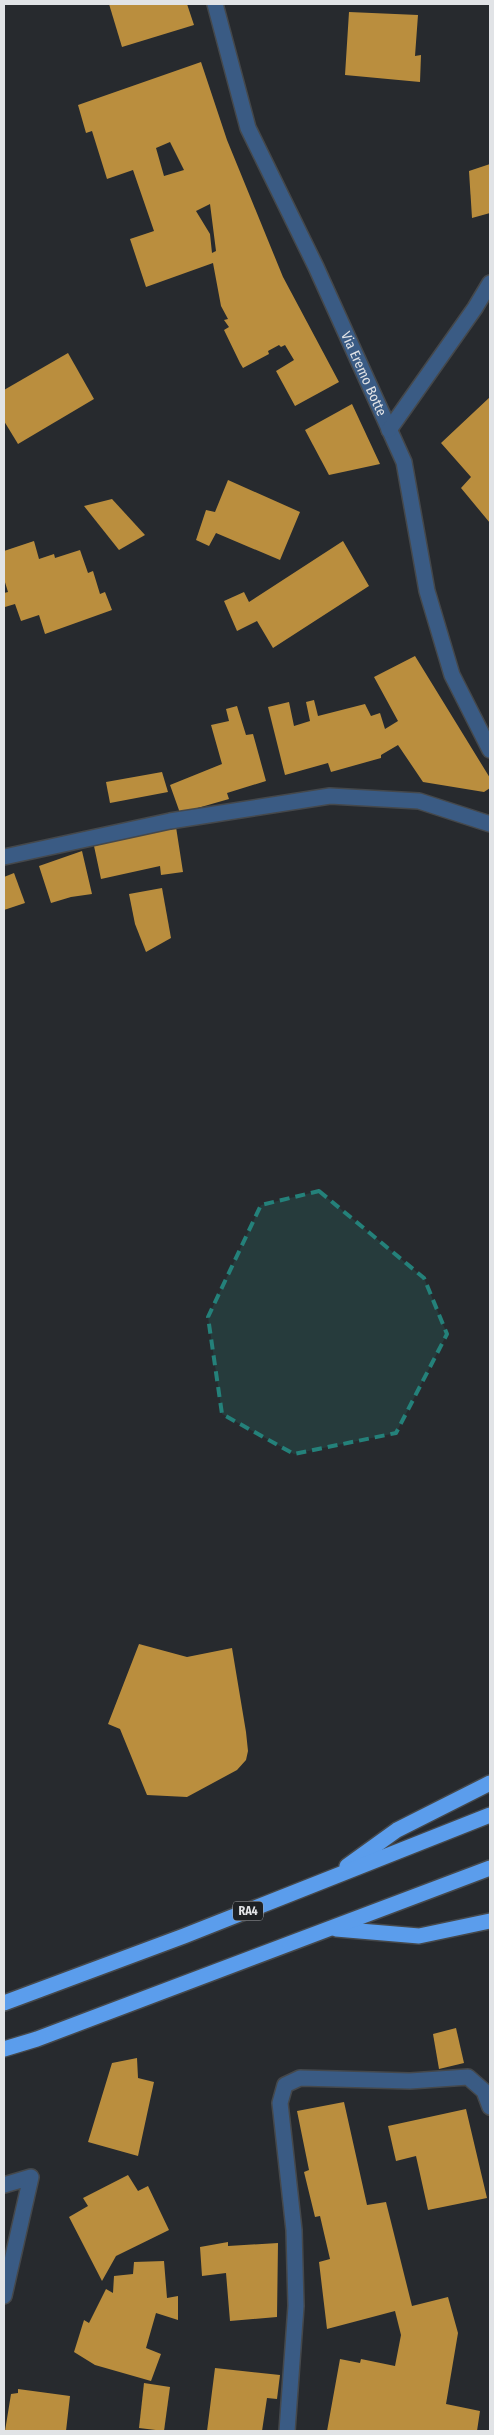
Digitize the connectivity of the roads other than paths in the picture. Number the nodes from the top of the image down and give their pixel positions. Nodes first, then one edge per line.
1 (215, 4) edge
2 (490, 283) edge
3 (389, 430) junction
4 (490, 750) edge
5 (490, 824) edge
6 (4, 857) edge
7 (490, 1783) edge
8 (490, 1814) edge
9 (490, 1868) edge
10 (329, 1879) junction
11 (490, 1921) edge
12 (332, 1929) junction
13 (4, 2003) edge
14 (4, 2049) edge
15 (490, 2107) edge
16 (4, 2185) edge
17 (4, 2296) edge
18 (286, 2431) edge

1 - 3 street, Via Eremo Botte
2 - 3 street
3 - 4 street, Via Eremo Botte
5 - 6 street
7 - 10 highway
8 - 10 highway, RA4
9 - 12 highway
10 - 13 highway, RA4
11 - 12 highway
12 - 14 highway
15 - 18 street
16 - 17 street

